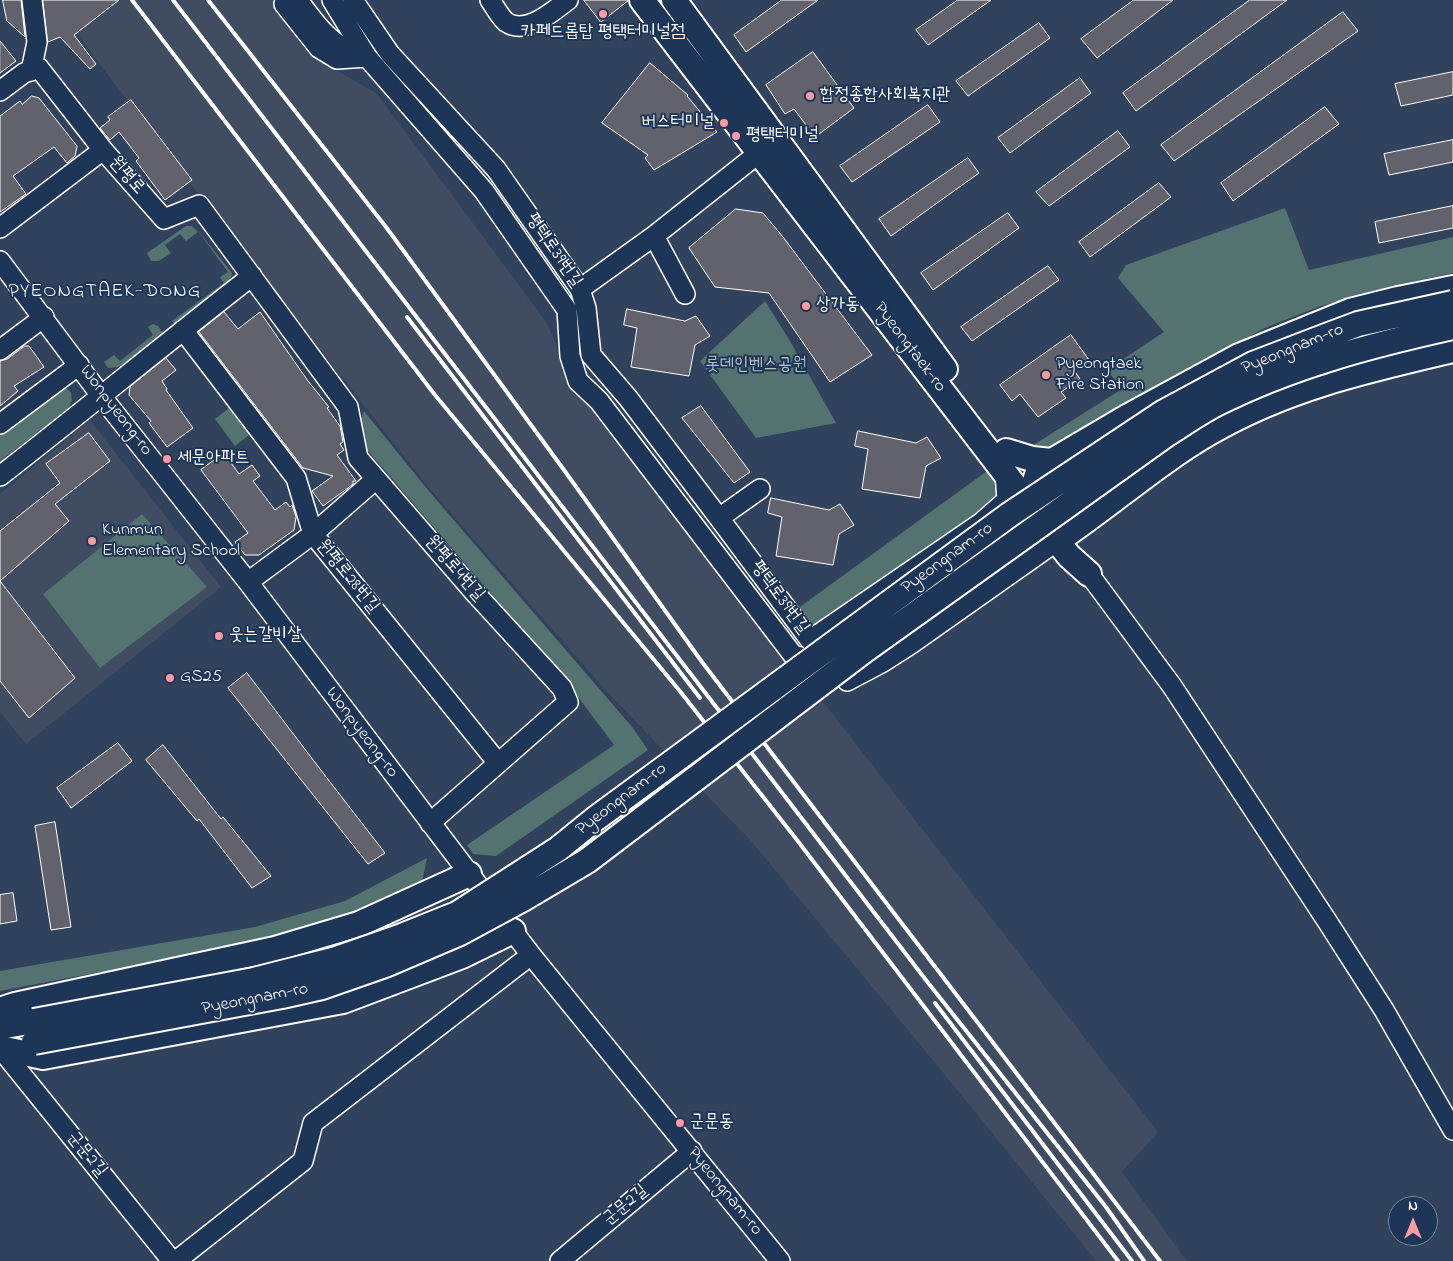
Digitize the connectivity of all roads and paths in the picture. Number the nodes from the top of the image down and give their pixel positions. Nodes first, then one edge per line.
1 (32, 0) edge
2 (332, 0) edge
3 (353, 0) edge
4 (490, 0) edge
5 (568, 0) edge
6 (642, 0) edge
7 (674, 0) edge
8 (291, 2) edge
9 (367, 57) junction
10 (31, 71) junction
11 (741, 90) junction
12 (0, 91) edge
13 (721, 104) junction
14 (768, 146) junction
15 (103, 150) junction
16 (0, 228) edge
17 (654, 236) junction
18 (0, 262) edge
19 (252, 276) junction
20 (1453, 288) edge
21 (580, 289) junction
22 (685, 294) dead end
23 (1453, 303) edge
24 (44, 317) junction
25 (1453, 327) edge
26 (183, 330) junction
27 (0, 350) edge
28 (1453, 350) edge
29 (79, 365) junction
30 (102, 397) junction
31 (0, 424) edge
32 (1052, 461) junction
33 (1006, 462) junction
34 (0, 476) edge
35 (376, 479) junction
36 (760, 489) dead end
37 (1034, 496) junction
38 (719, 518) junction
39 (313, 534) junction
40 (1057, 541) junction
41 (950, 543) junction
42 (1089, 574) joint
43 (248, 582) junction
44 (884, 603) junction
45 (918, 639) junction
46 (814, 645) junction
47 (498, 763) junction
48 (430, 823) junction
49 (469, 874) junction
50 (426, 894) junction
51 (513, 931) junction
52 (531, 955) junction
53 (462, 956) junction
54 (0, 1010) edge
55 (0, 1027) edge
56 (34, 1032) junction
57 (0, 1048) edge
58 (1453, 1130) edge
59 (692, 1151) junction
60 (172, 1261) edge
61 (176, 1261) edge
62 (560, 1261) edge
63 (780, 1261) edge

1 - 10 street
2 - 9 street
3 - 21 street, 평택로39번길
4 - 5 street
6 - 13 main road, Pyeongtaek-ro
7 - 11 main road, Pyeongtaek-ro
8 - 9 street
9 - 46 street
10 - 12 street
10 - 15 street, 원평로
11 - 13 street
11 - 14 main road, Pyeongtaek-ro
13 - 14 main road, Pyeongtaek-ro
14 - 17 street
14 - 33 main road, Pyeongtaek-ro
15 - 16 street
15 - 19 street, 원평로
17 - 21 street
17 - 22 street
18 - 24 street, Wonpyeong-ro
19 - 26 street
19 - 35 street, 원평로4번길
20 - 32 main road
21 - 38 street, 평택로39번길
23 - 56 main road, Pyeongnam-ro, bridge
24 - 27 street
24 - 29 street, Wonpyeong-ro
25 - 56 main road, Pyeongnam-ro, bridge
26 - 30 street
26 - 39 street, 원평로28번길
28 - 40 main road
29 - 30 street, Wonpyeong-ro
29 - 31 street
30 - 34 street
30 - 43 street, Wonpyeong-ro
32 - 33 main road
32 - 37 main road
33 - 37 main road, Pyeongtaek-ro
33 - 41 street
35 - 39 street
35 - 47 street, 원평로4번길
36 - 38 street
37 - 40 main road, Pyeongtaek-ro
38 - 46 street, 평택로39번길
39 - 43 street
39 - 47 street, 원평로28번길
40 - 42 main road, Pyeongtaek-ro
40 - 45 street
40 - 45 street
41 - 44 street
41 - 46 street
42 - 58 street
43 - 48 street, Wonpyeong-ro
44 - 45 street
44 - 46 street
45 - 46 street, 평택로39번길
47 - 48 street, 원평로4번길
48 - 49 street, Pyeongnam-ro
49 - 50 main road
49 - 51 street, Pyeongnam-ro
50 - 53 main road
50 - 54 main road
51 - 52 street, Pyeongnam-ro
51 - 53 main road
52 - 59 street, Pyeongnam-ro
52 - 61 street
53 - 57 main road
55 - 56 main road, Pyeongnam-ro
56 - 57 main road, Pyeongnam-ro
57 - 60 street, 군문2길
59 - 62 street, 군문2길
59 - 63 street, Pyeongnam-ro

